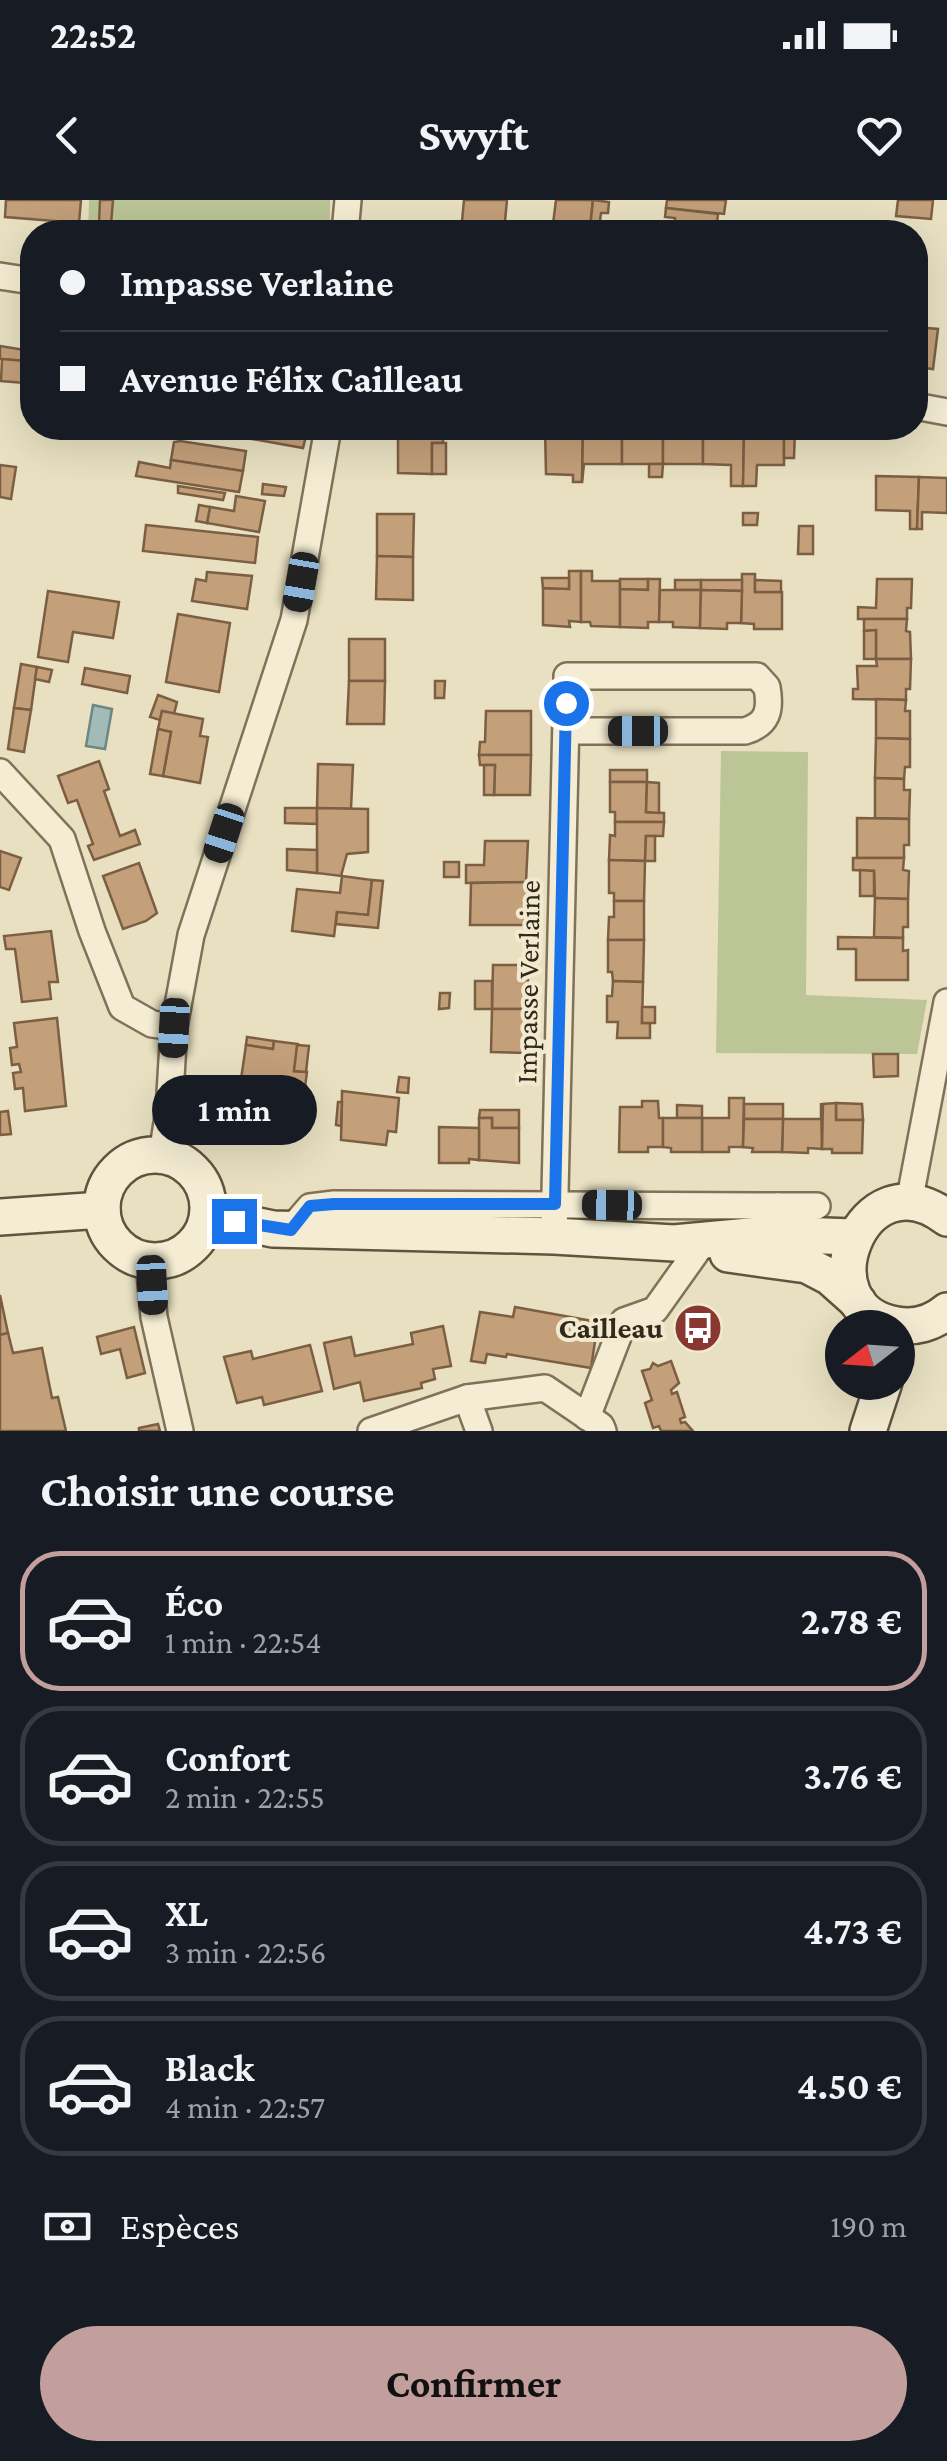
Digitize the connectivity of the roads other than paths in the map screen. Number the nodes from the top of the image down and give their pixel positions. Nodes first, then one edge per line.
1 (326, 440) edge
2 (566, 731) junction
3 (0, 772) edge
4 (947, 1002) edge
5 (174, 1028) junction
6 (162, 1155) junction
7 (910, 1203) junction
8 (818, 1206) dead end
9 (102, 1210) junction
10 (0, 1217) edge
11 (947, 1218) edge
12 (555, 1220) junction
13 (774, 1220) junction
14 (207, 1221) junction
15 (853, 1236) junction
16 (685, 1247) junction
17 (149, 1262) junction
18 (858, 1310) edge
19 (862, 1310) edge
20 (947, 1312) edge
21 (915, 1327) edge
22 (468, 1398) junction
23 (856, 1400) edge
24 (878, 1400) edge
25 (595, 1424) edge
26 (180, 1431) edge
27 (372, 1431) edge
28 (479, 1431) edge
29 (851, 1431) edge
30 (868, 1431) edge

1 - 5 street
2 - 2 street, Impasse Verlaine
2 - 12 street, Impasse Verlaine
3 - 5 street
4 - 7 street
5 - 6 street
6 - 9 street
6 - 14 street
7 - 11 street
7 - 15 street
8 - 13 street
9 - 10 street
9 - 17 street
12 - 13 street
12 - 14 street
12 - 16 street
13 - 15 street
13 - 16 street
14 - 17 street
15 - 19 street
16 - 18 street
16 - 25 street
17 - 26 street
20 - 21 street
22 - 25 street
22 - 27 street
22 - 28 street
23 - 29 street
24 - 30 street

